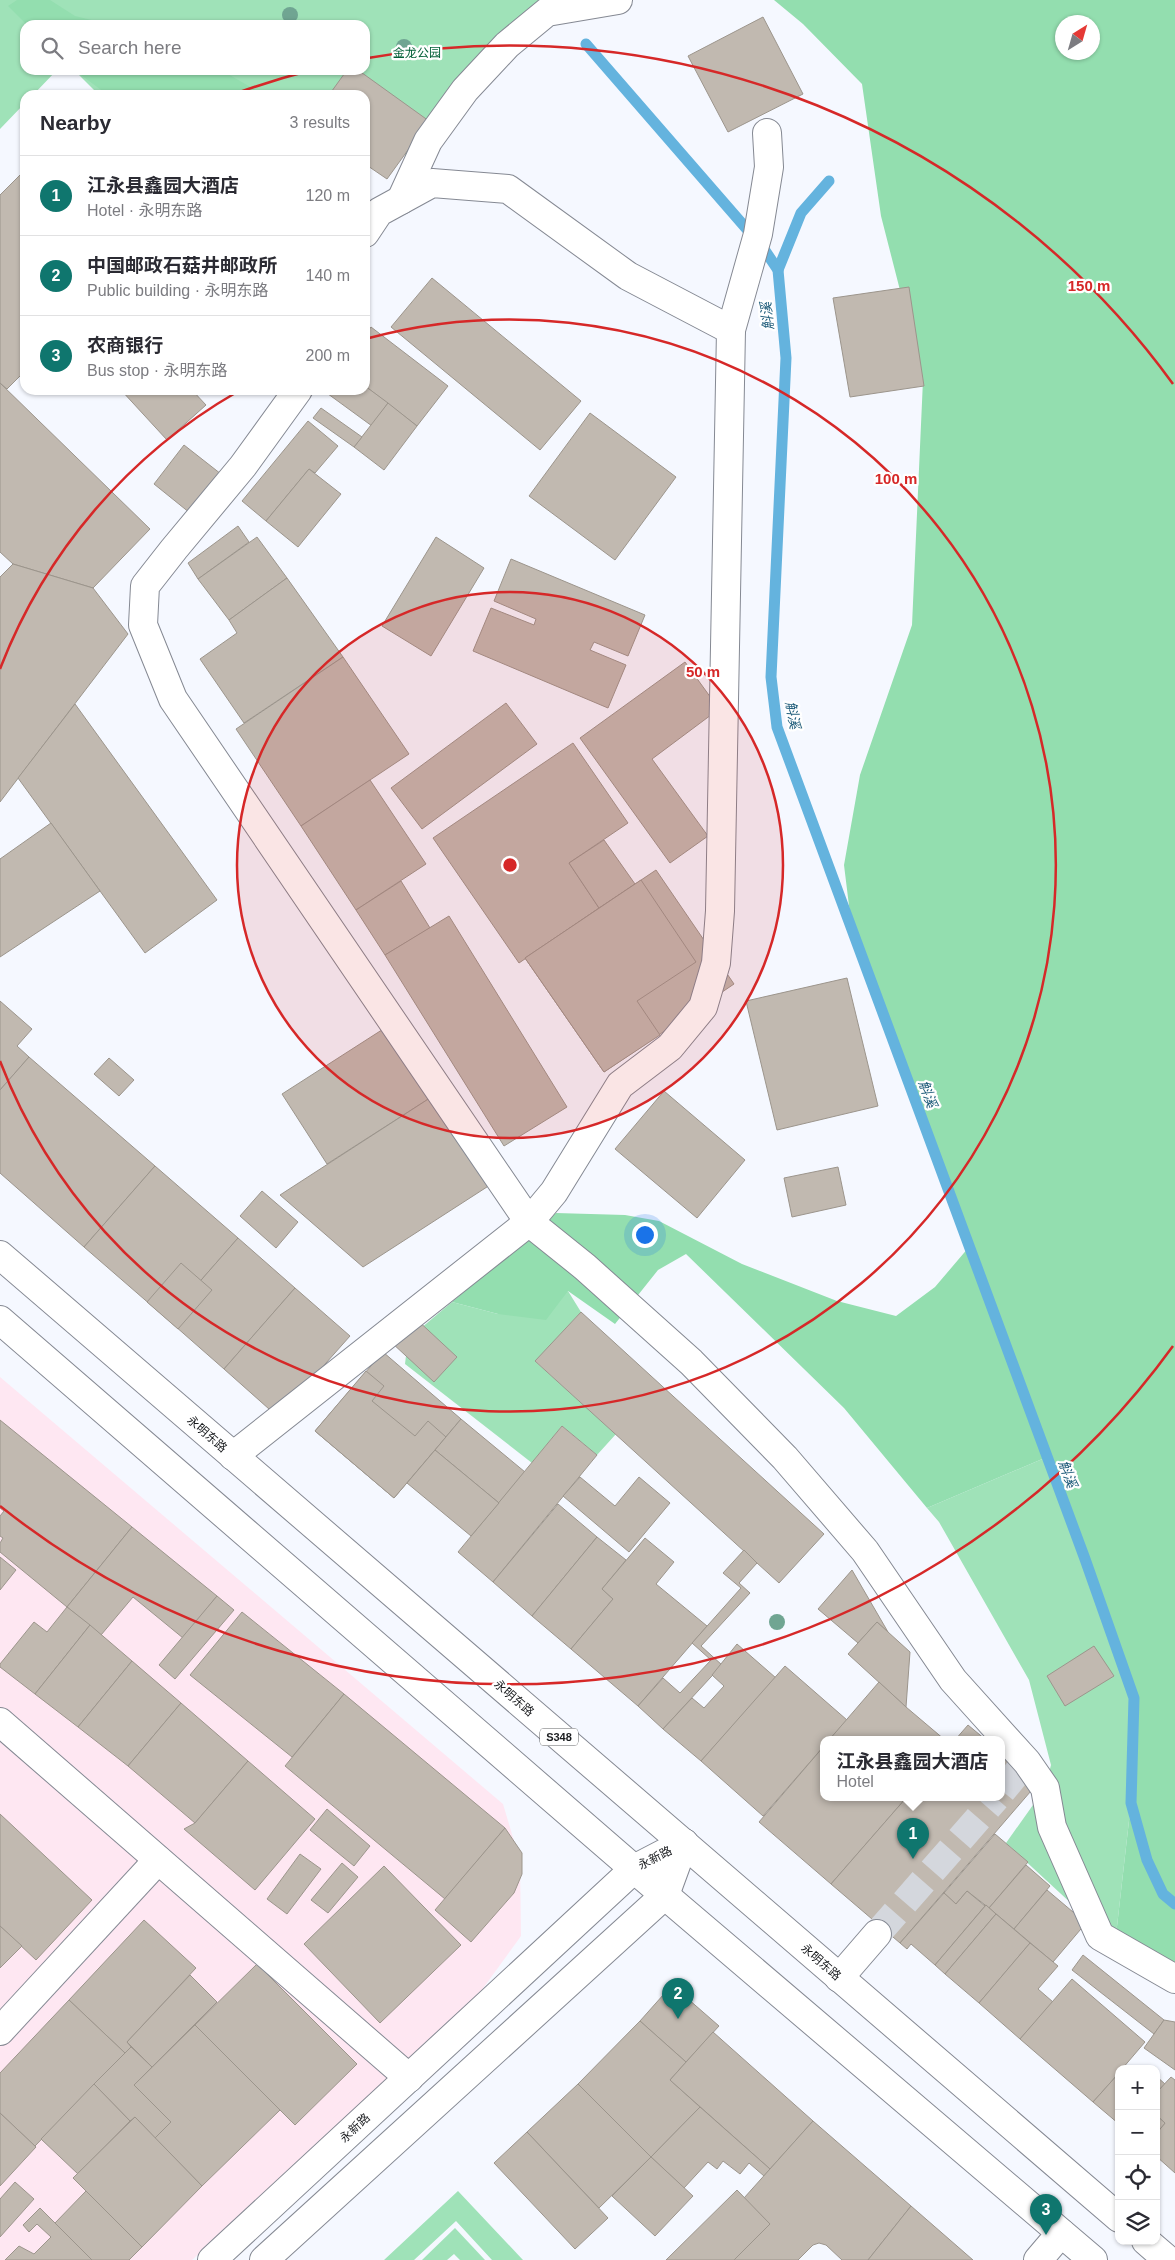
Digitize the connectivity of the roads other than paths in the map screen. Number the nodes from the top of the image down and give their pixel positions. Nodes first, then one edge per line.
1 (618, 0) edge
2 (767, 133) dead end
3 (402, 200) junction
4 (370, 225) edge
5 (731, 330) junction
6 (294, 395) edge
7 (529, 1222) junction
8 (0, 1255) edge
9 (0, 1320) edge
10 (233, 1456) junction
11 (0, 1722) edge
12 (999, 1736) edge
13 (1005, 1743) edge
14 (684, 1844) junction
15 (158, 1860) junction
16 (634, 1869) junction
17 (665, 1895) junction
18 (877, 1934) tunnel mouth
19 (840, 1978) junction
20 (1175, 1979) edge
21 (0, 2031) edge
22 (409, 2078) junction
23 (1115, 2215) edge
24 (1061, 2233) junction
25 (1151, 2245) edge
26 (212, 2260) edge
27 (264, 2260) edge
28 (1038, 2260) edge
29 (1093, 2260) edge
30 (1168, 2260) edge

1 - 3 main road
2 - 5 main road
3 - 4 main road
3 - 5 main road
5 - 7 main road
6 - 7 main road
7 - 10 main road
7 - 12 main road
8 - 10 main road, 永明东路 / S348
9 - 16 main road
10 - 14 main road, 永明东路 / S348
11 - 15 main road
13 - 20 main road
14 - 16 main road, 永新路
14 - 17 main road, 永新路
14 - 19 main road, 永明东路 / S348
15 - 21 main road
15 - 22 main road
16 - 17 main road
16 - 22 main road, 永新路
17 - 24 main road
17 - 27 main road, 永新路
18 - 19 main road
19 - 23 main road, 永明东路 / S348
22 - 26 main road, 永新路
24 - 28 main road
24 - 29 main road
25 - 30 main road

